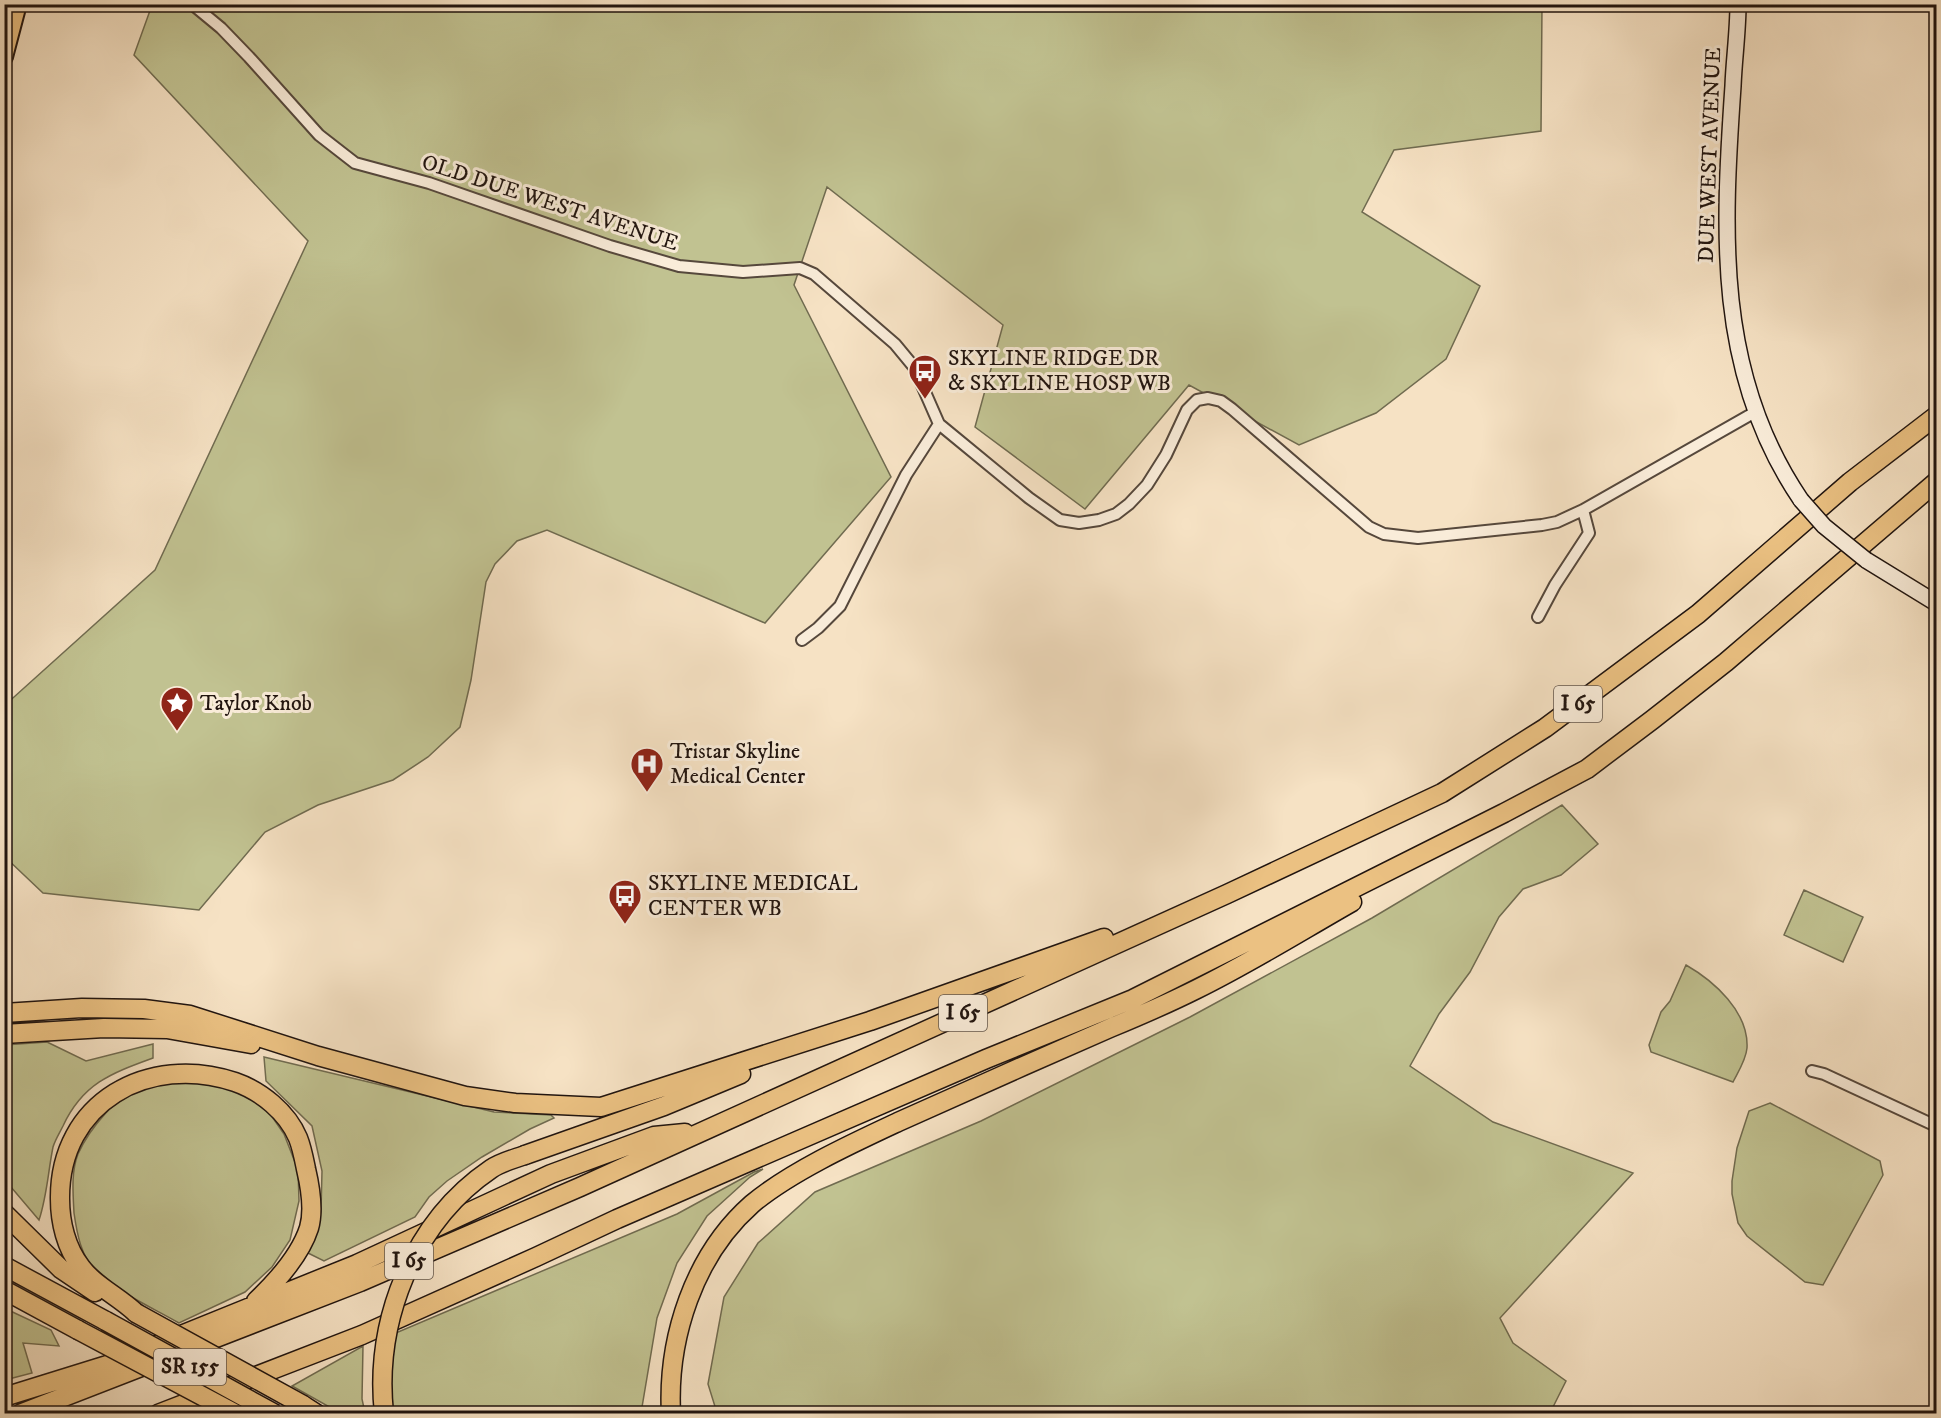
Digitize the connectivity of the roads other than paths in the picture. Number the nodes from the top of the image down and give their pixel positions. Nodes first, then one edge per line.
1 (18, 4) edge
2 (192, 4) edge
3 (1738, 4) edge
4 (4, 57) edge
5 (1757, 411) junction
6 (1936, 416) edge
7 (939, 424) junction
8 (1936, 482) edge
9 (1583, 510) junction
10 (1936, 603) edge
11 (1538, 617) dead end
12 (802, 640) dead end
13 (1504, 813) junction
14 (1227, 894) junction
15 (4, 1013) edge
16 (870, 1021) junction
17 (4, 1034) edge
18 (318, 1056) junction
19 (1812, 1071) dead end
20 (1936, 1126) edge
21 (698, 1132) junction
22 (4, 1213) edge
23 (4, 1266) edge
24 (4, 1290) edge
25 (136, 1313) junction
26 (225, 1317) junction
27 (362, 1335) junction
28 (180, 1384) junction
29 (4, 1397) edge
30 (310, 1409) edge
31 (20, 1413) edge
32 (158, 1413) edge
33 (202, 1413) edge
34 (222, 1413) edge
35 (236, 1413) edge
36 (275, 1413) edge
37 (384, 1413) edge
38 (671, 1413) edge

1 - 4 main road
2 - 7 street, OLD DUE WEST AVENUE
3 - 5 main road, DUE WEST AVENUE
5 - 9 street, OLD DUE WEST AVENUE
5 - 10 main road, DUE WEST AVENUE, bridge
6 - 14 highway, I 65
7 - 9 street, OLD DUE WEST AVENUE
7 - 12 street
8 - 13 highway, I 65
9 - 11 street
13 - 27 highway, I 65
13 - 38 highway
14 - 16 highway
14 - 21 highway, I 65
15 - 18 highway
16 - 18 highway
16 - 37 highway, bridge
17 - 18 highway
19 - 20 street
21 - 26 highway
21 - 31 highway, I 65
22 - 25 highway
23 - 36 highway, SR 155, bridge
24 - 28 highway, SR 155, bridge
25 - 26 highway
25 - 30 highway, bridge
26 - 29 highway
27 - 32 highway, I 65
27 - 33 highway
28 - 34 highway, bridge
28 - 35 highway, SR 155, bridge

